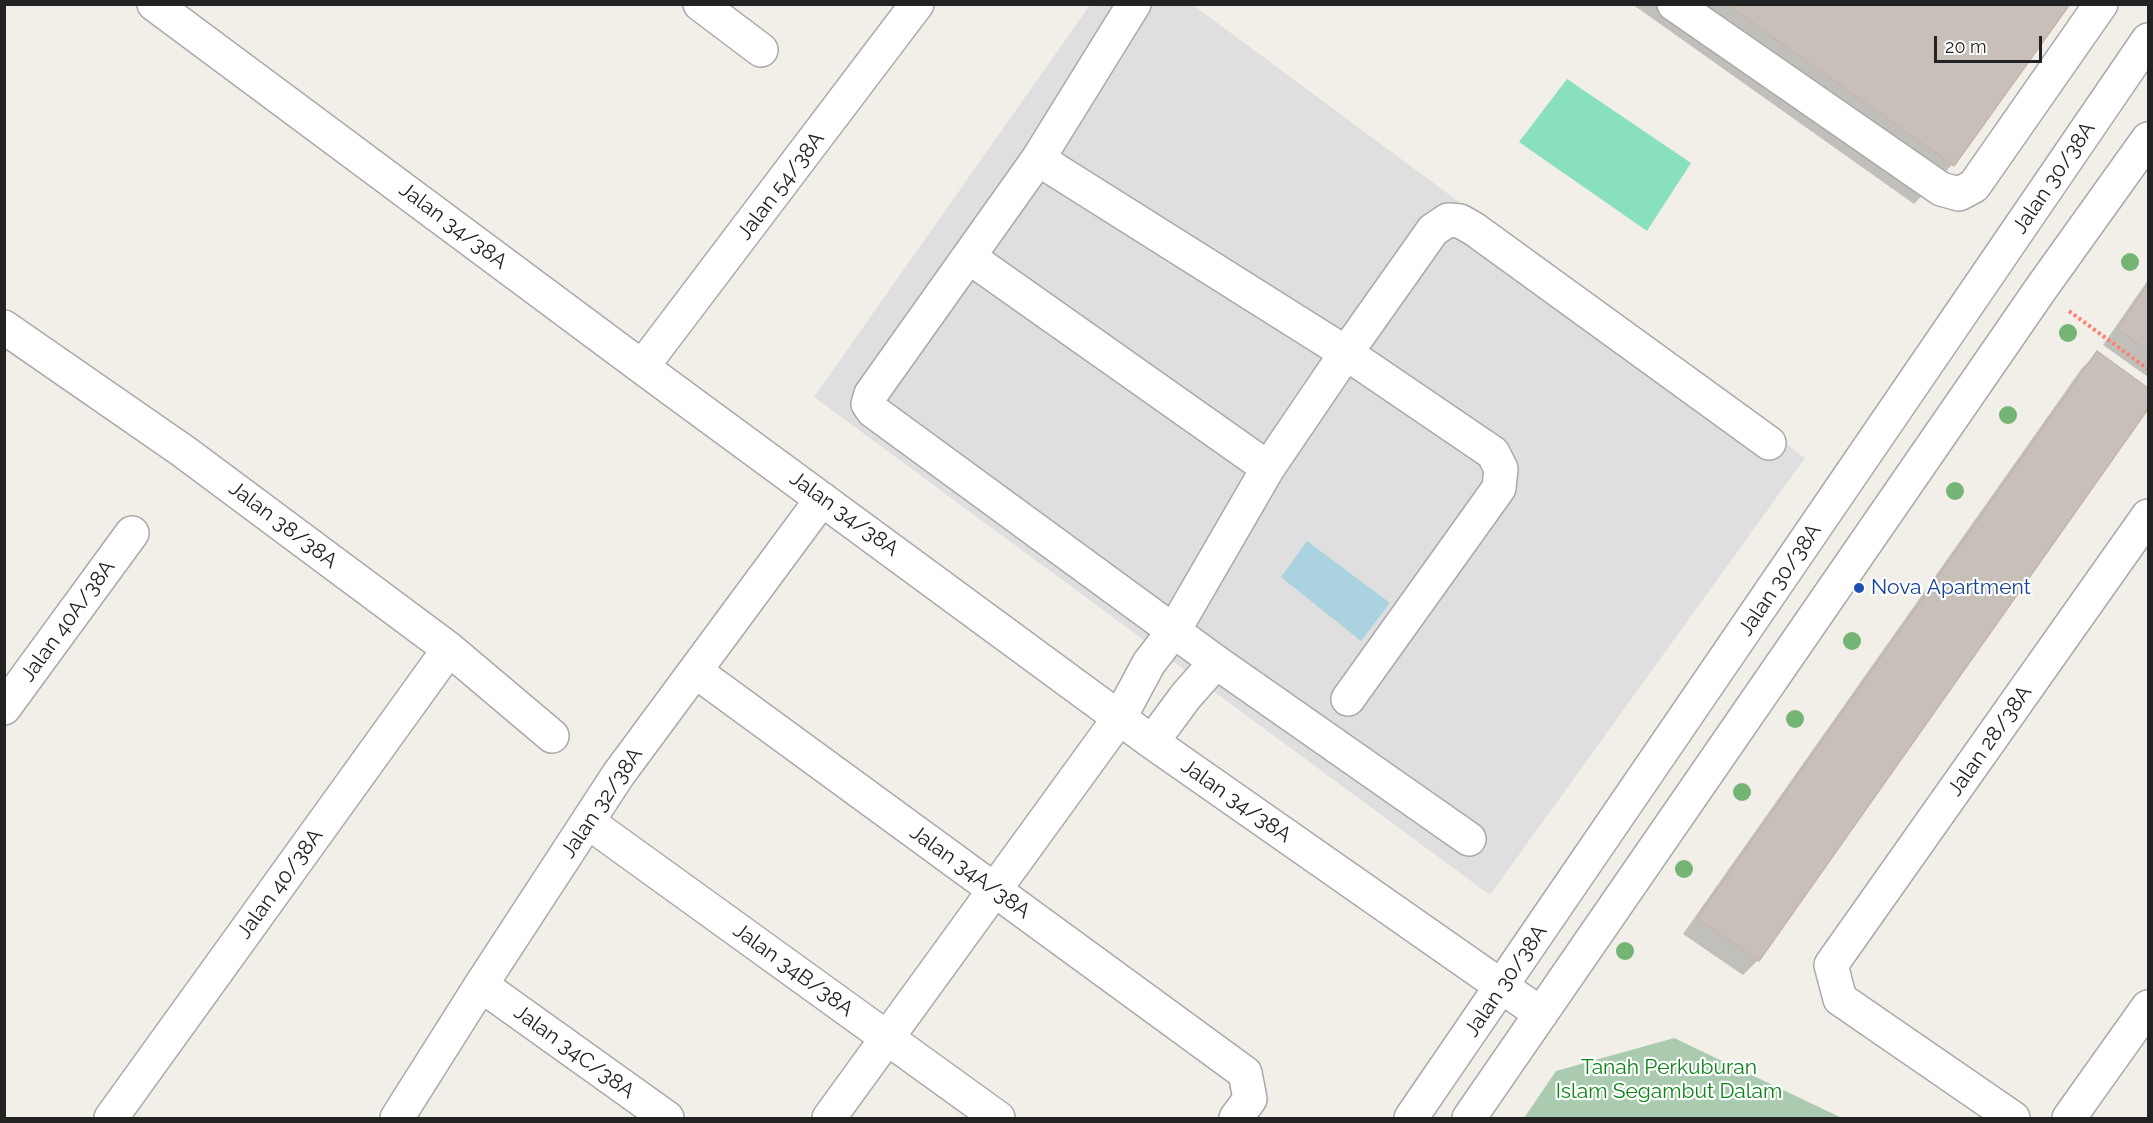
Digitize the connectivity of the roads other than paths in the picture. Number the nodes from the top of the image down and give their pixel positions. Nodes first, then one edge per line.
1 (154, 4) edge
2 (700, 4) edge
3 (917, 4) edge
4 (1134, 4) edge
5 (1674, 4) edge
6 (2102, 4) edge
7 (2148, 40) edge
8 (761, 50) dead end
9 (2148, 139) edge
10 (1038, 159) junction
11 (969, 257) junction
12 (4, 327) edge
13 (1346, 353) junction
14 (642, 367) junction
15 (1769, 443) dead end
16 (1268, 468) junction
17 (822, 499) junction
18 (2148, 516) edge
19 (132, 533) dead end
20 (1173, 632) junction
21 (449, 649) junction
22 (1216, 662) junction
23 (695, 670) junction
24 (1348, 699) dead end
25 (4, 708) edge
26 (1119, 717) junction
27 (552, 736) dead end
28 (1152, 742) junction
29 (588, 822) junction
30 (1469, 839) dead end
31 (993, 889) junction
32 (481, 985) junction
33 (1502, 988) junction
34 (2148, 1007) edge
35 (1541, 1014) junction
36 (887, 1038) junction
37 (111, 1119) edge
38 (397, 1119) edge
39 (667, 1119) edge
40 (829, 1119) edge
41 (998, 1119) edge
42 (1236, 1119) edge
43 (1412, 1119) edge
44 (1468, 1119) edge
45 (2013, 1119) edge
46 (2069, 1119) edge

1 - 14 street, Jalan 34/38A
2 - 8 street
3 - 14 street, Jalan 54/38A
4 - 10 street
5 - 6 street
7 - 33 street, Jalan 30/38A
9 - 35 street
10 - 11 street
10 - 13 street
11 - 16 street
11 - 20 street
12 - 21 street, Jalan 38/38A
13 - 15 street
13 - 16 street
13 - 24 street
14 - 17 street, Jalan 34/38A
16 - 20 street
17 - 23 street, Jalan 32/38A
17 - 26 street, Jalan 34/38A
18 - 45 street, Jalan 28/38A
19 - 25 street, Jalan 40A/38A
20 - 22 street
20 - 26 street
21 - 27 street, Jalan 38/38A
21 - 37 street, Jalan 40/38A
22 - 28 street
22 - 30 street
23 - 29 street, Jalan 32/38A
23 - 31 street, Jalan 34A/38A
26 - 28 street, Jalan 34/38A
26 - 31 street
28 - 33 street, Jalan 34/38A
29 - 32 street, Jalan 32/38A
29 - 36 street, Jalan 34B/38A
31 - 36 street
31 - 42 street, Jalan 34A/38A
32 - 38 street, Jalan 32/38A
32 - 39 street, Jalan 34C/38A
33 - 35 street, Jalan 34/38A
33 - 43 street, Jalan 30/38A
34 - 46 street
35 - 44 street
36 - 40 street
36 - 41 street, Jalan 34B/38A

